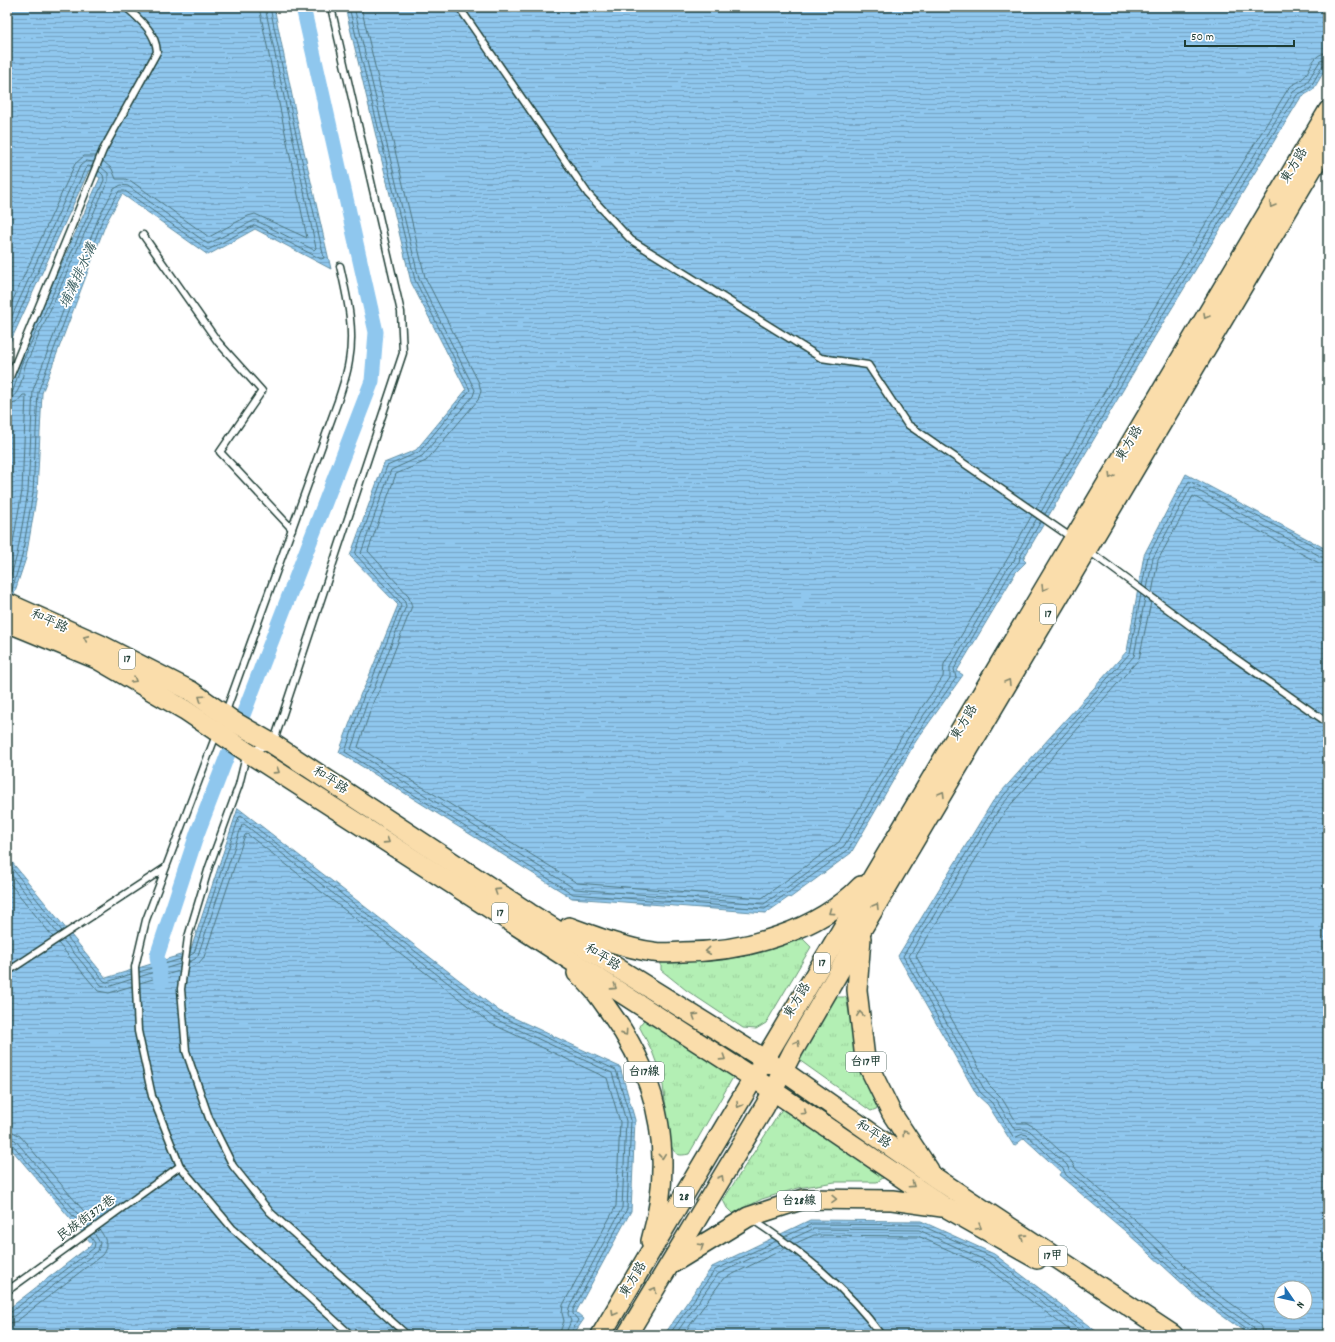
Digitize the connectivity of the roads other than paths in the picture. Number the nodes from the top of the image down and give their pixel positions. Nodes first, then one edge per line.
1 (126, 7) edge
2 (331, 7) edge
3 (459, 7) edge
4 (1328, 111) edge
5 (1328, 142) edge
6 (143, 235) dead end
7 (340, 266) dead end
8 (7, 384) edge
9 (292, 529) junction
10 (1080, 544) junction
11 (10, 614) edge
12 (1328, 723) edge
13 (223, 725) junction
14 (273, 744) junction
15 (246, 751) junction
16 (880, 867) junction
17 (165, 868) junction
18 (525, 920) junction
19 (862, 930) junction
20 (7, 972) edge
21 (764, 1059) junction
22 (783, 1070) junction
23 (754, 1078) junction
24 (772, 1090) junction
25 (180, 1166) junction
26 (934, 1178) junction
27 (945, 1207) junction
28 (748, 1217) junction
29 (645, 1262) junction
30 (668, 1266) junction
31 (7, 1291) edge
32 (351, 1335) edge
33 (407, 1335) edge
34 (601, 1335) edge
35 (627, 1335) edge
36 (881, 1335) edge
37 (1154, 1335) edge
38 (1173, 1335) edge

1 - 8 lane
2 - 14 lane
3 - 10 lane
4 -> 10 main road, 東方路 / 17
5 - 10 main road, 東方路 / 17
6 - 9 lane
7 - 9 lane
9 - 13 lane
10 - 12 lane
10 -> 16 main road, 東方路 / 17
19 -> 10 main road, 東方路 / 17
11 - 13 main road, 和平路 / 17
13 - 14 main road, 和平路 / 17
13 - 15 main road, 和平路 / 17
13 - 17 lane
14 - 15 lane
18 -> 14 main road, 和平路 / 17
15 -> 18 main road, 和平路 / 17
15 - 33 lane
16 -> 18 main road
16 - 21 main road, 東方路 / 17
17 - 20 lane
17 - 25 lane
21 -> 18 main road, 和平路 / 17
18 -> 23 main road, 和平路 / 17
18 -> 29 main road, 台17線
22 -> 19 main road, 東方路 / 17
26 -> 19 main road, 台17甲
21 - 22 main road, 和平路 / 17甲
21 - 23 main road, 東方路 / 28
22 - 24 main road, 東方路 / 17
22 - 26 main road, 和平路 / 17甲
23 - 24 main road, 和平路 / 17
23 -> 29 main road, 東方路 / 28
24 -> 27 main road, 和平路 / 17甲
30 -> 24 main road, 東方路 / 28
25 - 31 lane, 民族街372巷
25 - 32 lane
38 -> 26 main road, 和平路 / 17甲
28 -> 27 main road, 台28線
27 -> 37 main road, 和平路 / 17甲
30 -> 28 main road, 台28線
28 - 36 lane
29 -> 34 main road, 東方路 / 28
35 -> 30 main road, 東方路 / 28

